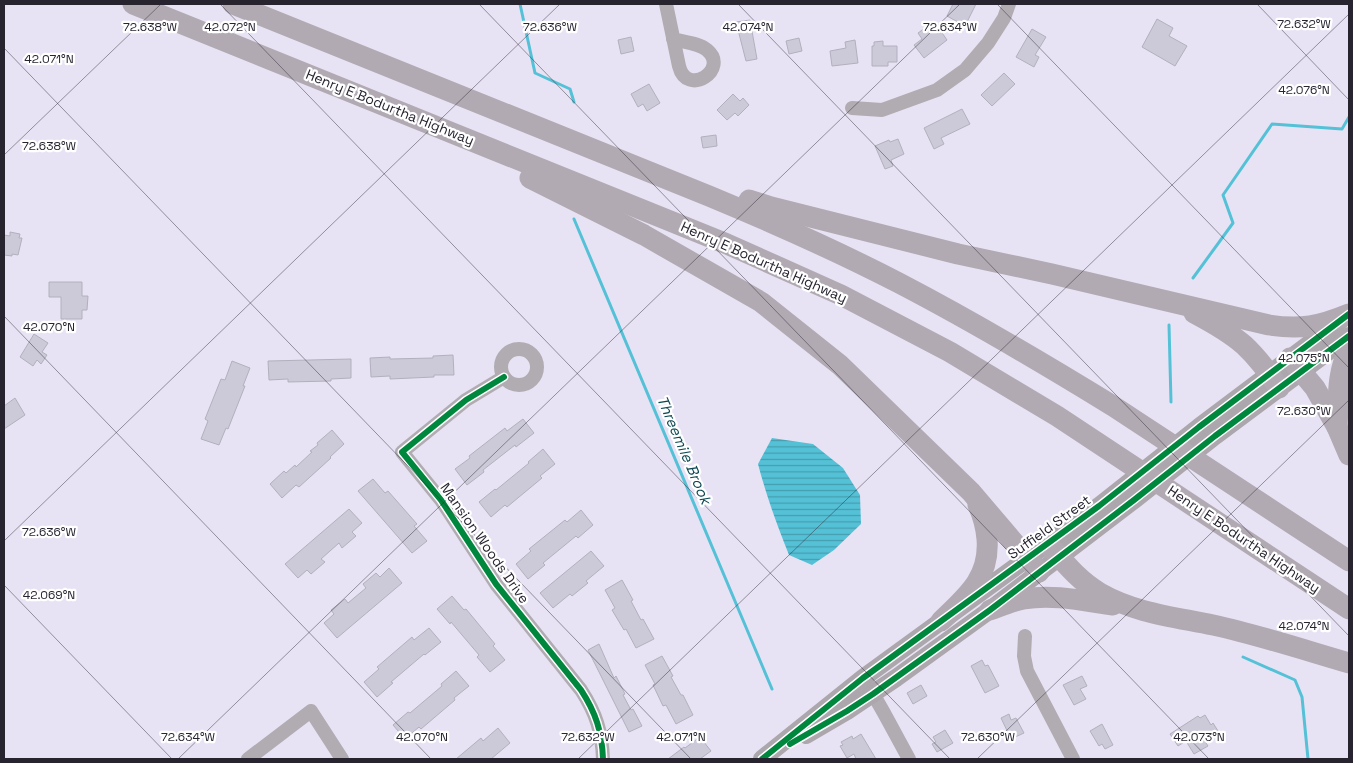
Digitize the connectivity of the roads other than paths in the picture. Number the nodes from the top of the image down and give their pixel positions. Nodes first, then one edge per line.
1 (133, 4) edge
2 (233, 4) edge
3 (250, 4) edge
4 (666, 4) edge
5 (1009, 4) edge
6 (673, 39) dead end
7 (328, 42) junction
8 (384, 105) junction
9 (852, 108) dead end
10 (539, 127) junction
11 (1164, 300) junction
12 (1349, 314) edge
13 (1349, 336) edge
14 (1349, 349) edge
15 (1296, 365) junction
16 (504, 377) dead end
17 (1274, 381) junction
18 (1337, 427) junction
19 (1349, 455) edge
20 (972, 492) junction
21 (1054, 550) junction
22 (1349, 561) edge
23 (1033, 565) junction
24 (1138, 609) junction
25 (1349, 609) edge
26 (990, 610) junction
27 (941, 621) junction
28 (1025, 636) dead end
29 (1349, 663) edge
30 (864, 678) junction
31 (873, 694) junction
32 (248, 759) edge
33 (342, 759) edge
34 (603, 759) edge
35 (763, 759) edge
36 (909, 759) edge
37 (1074, 759) edge

1 - 8 highway, Henry E Bodurtha Highway
2 - 7 highway
3 - 7 highway
4 - 6 street
5 - 9 street
7 - 10 highway
8 - 20 highway
8 - 25 highway, Henry E Bodurtha Highway
10 - 11 highway
10 - 22 highway
11 - 12 highway
11 - 17 highway
12 - 15 main road, Suffield Street
13 - 15 main road, Suffield Street
14 - 18 highway
15 - 17 main road, Suffield Street
15 - 18 highway
16 - 34 street, Mansion Woods Drive
17 - 21 main road, Suffield Street
18 - 19 highway
20 - 23 highway
20 - 27 highway
21 - 23 main road, Suffield Street
21 - 24 highway
23 - 26 main road, Suffield Street
23 - 27 main road, Suffield Street
24 - 26 highway
24 - 29 highway
26 - 31 main road, Suffield Street
27 - 30 main road, Suffield Street
28 - 37 street
30 - 31 street
30 - 35 main road, Suffield Street
31 - 35 main road, Suffield Street
31 - 36 street
32 - 33 street

